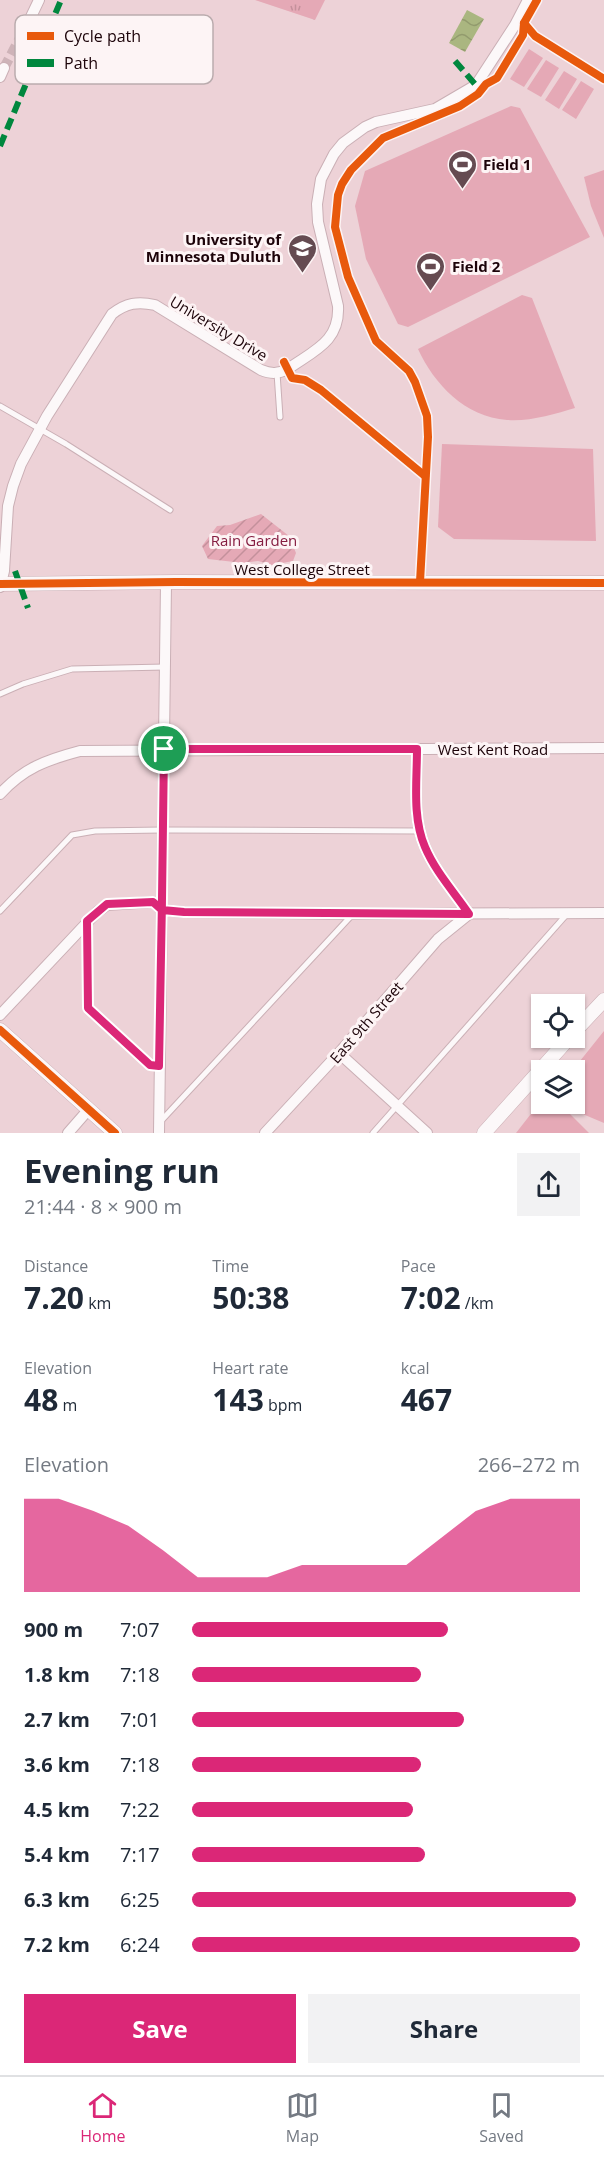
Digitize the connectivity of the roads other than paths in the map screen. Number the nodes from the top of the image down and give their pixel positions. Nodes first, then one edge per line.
1 (39, 0) edge
2 (528, 0) edge
3 (32, 15) tunnel mouth
4 (277, 373) junction
5 (0, 406) edge
6 (280, 417) dead end
7 (40, 429) junction
8 (170, 510) dead end
9 (166, 583) junction
10 (604, 583) edge
11 (1, 585) edge
12 (165, 667) junction
13 (0, 694) edge
14 (604, 748) edge
15 (164, 749) junction
16 (417, 749) junction
17 (0, 795) edge
18 (162, 830) junction
19 (419, 831) junction
20 (0, 910) edge
21 (162, 910) junction
22 (568, 912) junction
23 (604, 913) edge
24 (353, 914) junction
25 (469, 914) junction
26 (87, 921) junction
27 (604, 1000) edge
28 (0, 1015) edge
29 (585, 1020) edge
30 (0, 1030) edge
31 (560, 1048) edge
32 (339, 1053) junction
33 (159, 1066) junction
34 (397, 1106) junction
35 (89, 1109) junction
36 (159, 1128) edge
37 (68, 1133) edge
38 (116, 1133) edge
39 (265, 1133) edge
40 (373, 1133) edge
41 (428, 1133) edge
42 (484, 1133) edge

1 - 3 street
2 - 4 street, University Drive
4 - 6 lane
4 - 7 street, University Drive
5 - 7 lane
7 - 8 lane
7 - 11 street, University Drive
9 - 10 street, West College Street
9 - 11 street, West College Street
9 - 12 street
12 - 13 lane
12 - 15 street
14 - 16 street, West Kent Road
15 - 16 street, West Kent Road
15 - 17 street, West Kent Road
15 - 18 street
16 - 19 street
18 - 19 lane
18 - 20 lane
18 - 21 street
19 - 25 street
21 - 24 street
21 - 26 street
21 - 33 street
22 - 23 street
22 - 25 street
22 - 34 lane
24 - 25 street
24 - 36 lane
25 - 32 street, East 9th Street
26 - 28 street
26 - 33 lane
27 - 29 street
30 - 35 street
31 - 42 street
32 - 34 street
32 - 39 street, East 9th Street
33 - 36 street
34 - 40 lane
34 - 41 street
35 - 37 street
35 - 38 street

